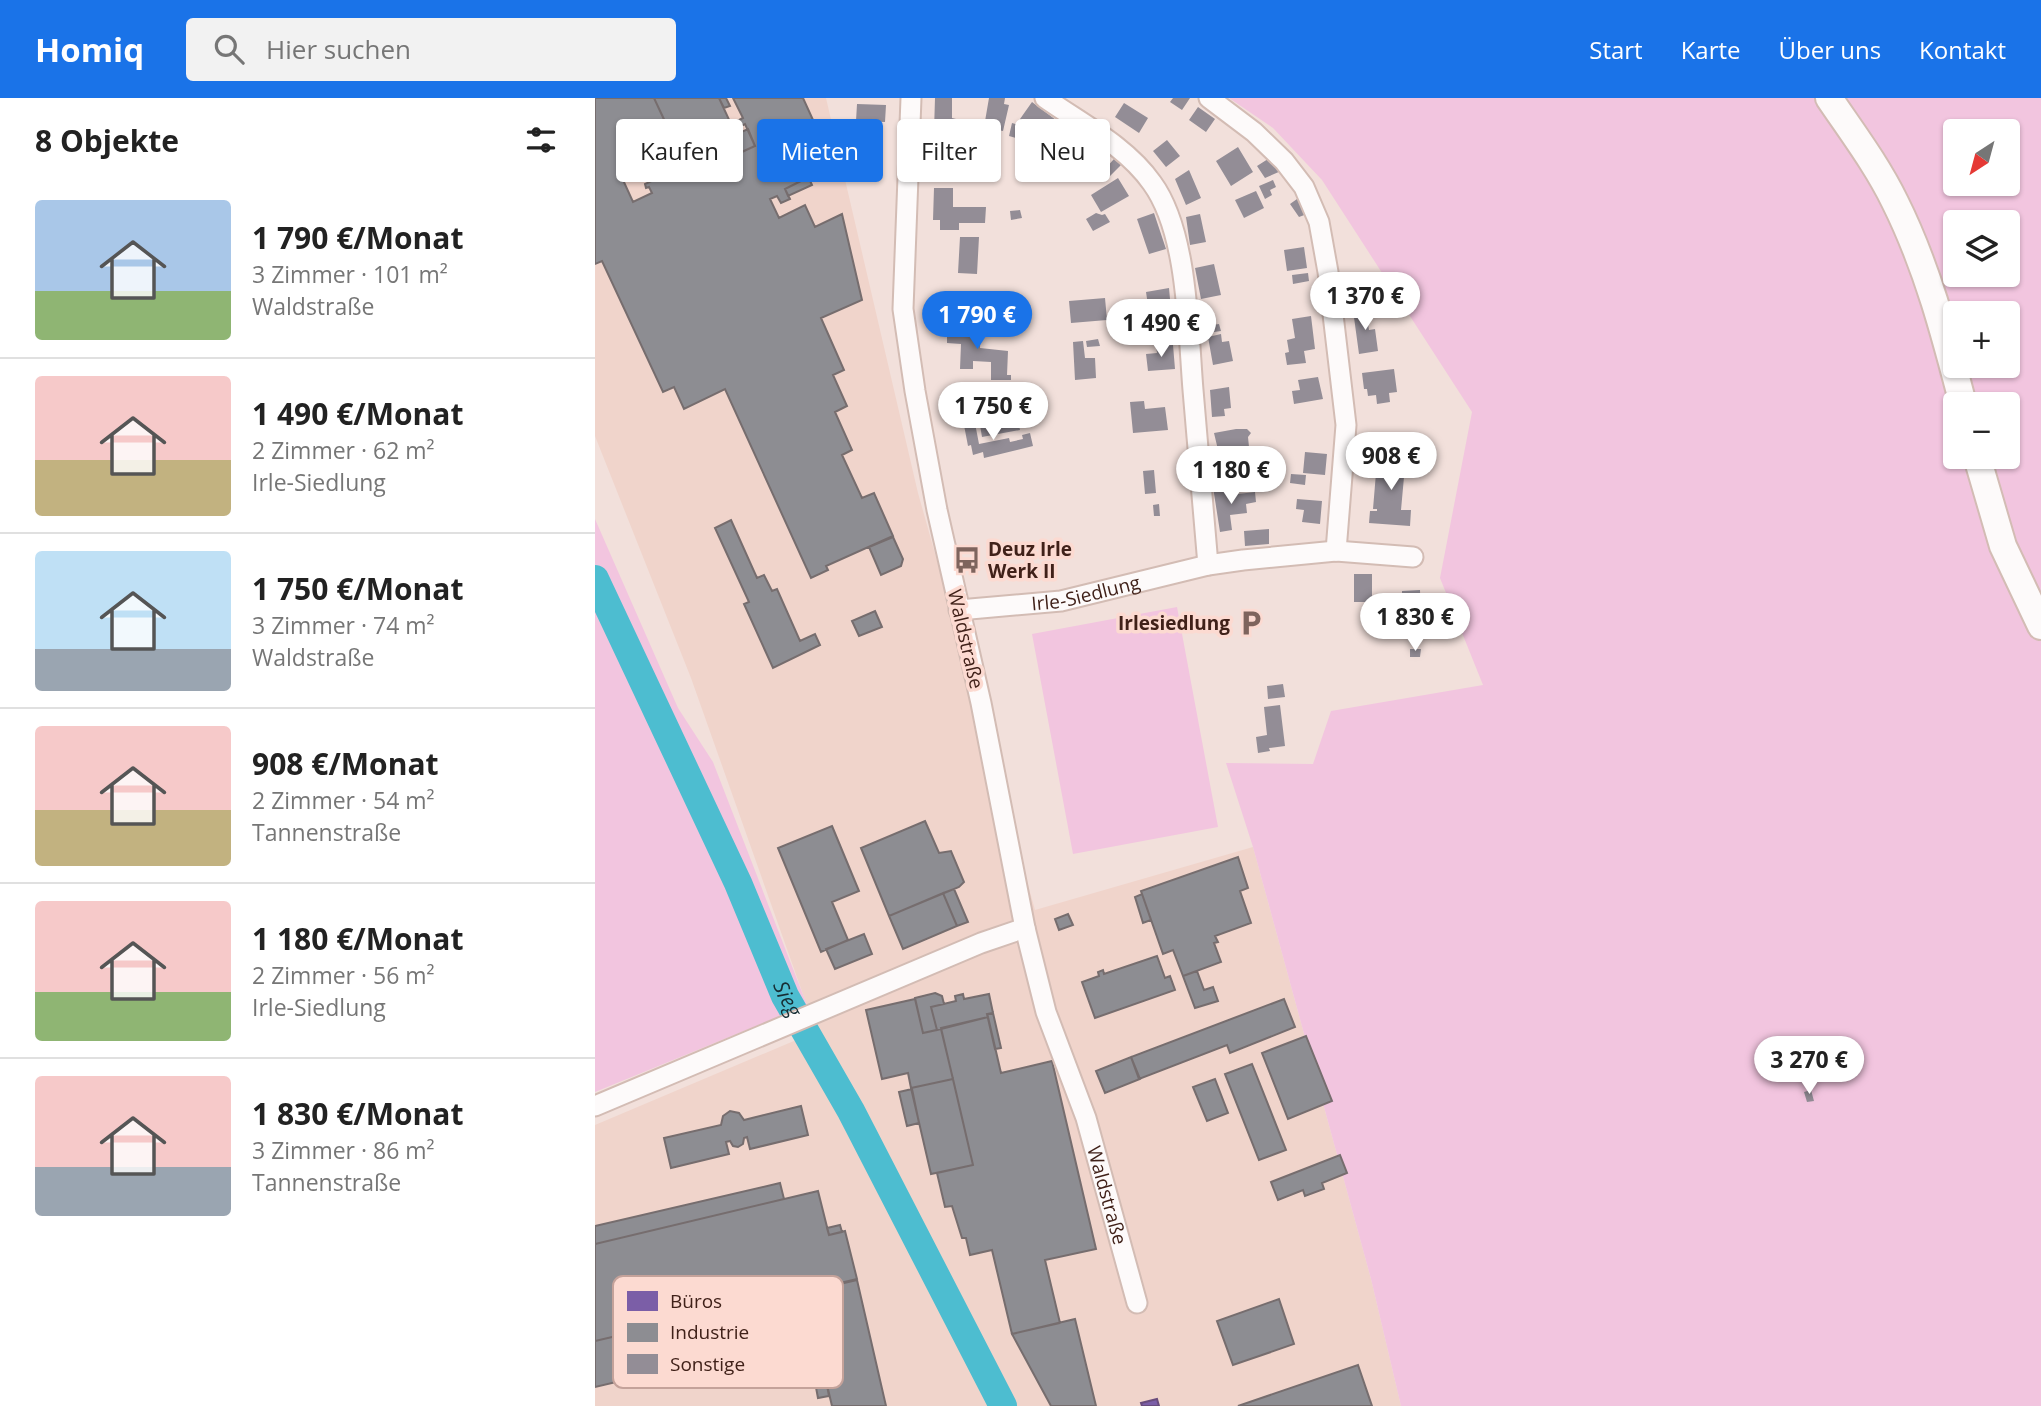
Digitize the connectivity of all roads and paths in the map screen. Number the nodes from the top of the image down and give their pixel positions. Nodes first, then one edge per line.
1 (911, 98) edge
2 (1045, 98) edge
3 (1209, 98) edge
4 (1829, 98) edge
5 (1960, 392) edge
6 (1981, 469) edge
7 (1336, 551) junction
8 (1413, 557) dead end
9 (1208, 565) junction
10 (960, 610) junction
11 (2041, 626) edge
12 (1025, 928) junction
13 (595, 1106) edge
14 (1137, 1303) dead end

1 - 10 street, Waldstraße
2 - 9 street
3 - 7 street
4 - 5 main road
6 - 11 main road
7 - 8 street, Irle-Siedlung
7 - 9 street, Irle-Siedlung
9 - 10 street, Irle-Siedlung
10 - 12 street, Waldstraße
12 - 13 street
12 - 14 street, Waldstraße

